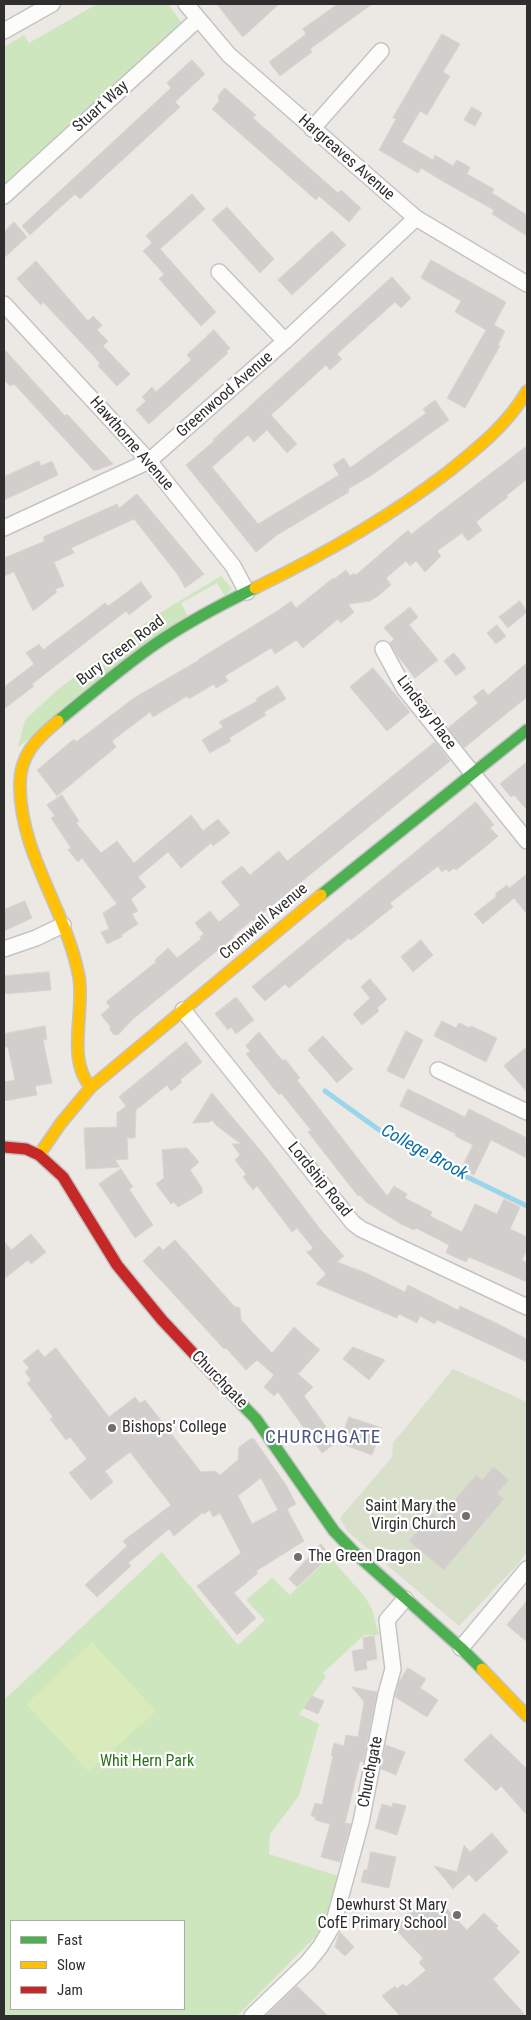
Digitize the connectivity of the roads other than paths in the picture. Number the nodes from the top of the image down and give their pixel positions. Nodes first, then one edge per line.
1 (52, 4) edge
2 (186, 4) edge
3 (198, 18) junction
4 (4, 29) edge
5 (382, 51) dead end
6 (312, 129) junction
7 (4, 196) edge
8 (416, 218) junction
9 (219, 272) dead end
10 (527, 284) edge
11 (4, 304) edge
12 (285, 341) junction
13 (527, 391) edge
14 (149, 462) junction
15 (4, 528) edge
16 (248, 592) junction
17 (383, 649) dead end
18 (527, 730) edge
19 (473, 774) junction
20 (527, 841) edge
21 (63, 925) junction
22 (4, 949) edge
23 (183, 1010) junction
24 (438, 1070) dead end
25 (91, 1087) junction
26 (527, 1112) edge
27 (4, 1147) edge
28 (39, 1156) junction
29 (527, 1307) edge
30 (527, 1569) edge
31 (405, 1599) junction
32 (461, 1648) junction
33 (527, 1716) edge
34 (252, 2016) edge

1 - 4 street
2 - 3 street, Hargreaves Avenue
3 - 6 street, Hargreaves Avenue
3 - 7 street, Stuart Way
5 - 6 street
6 - 8 street, Hargreaves Avenue
8 - 10 street, Hargreaves Avenue
8 - 12 street, Greenwood Avenue
9 - 12 street
11 - 14 street, Hawthorne Avenue
12 - 14 street, Greenwood Avenue
13 - 16 street, Bury Green Road
14 - 15 street, Greenwood Avenue
14 - 16 street, Hawthorne Avenue
16 - 21 street, Bury Green Road
17 - 19 street, Lindsay Place
18 - 19 street, Cromwell Avenue
19 - 20 street, Lindsay Place
19 - 23 street, Cromwell Avenue
21 - 22 street
21 - 25 street, Bury Green Road
23 - 25 street, Cromwell Avenue
23 - 29 street, Lordship Road
24 - 26 street
25 - 28 street, Cromwell Avenue
27 - 28 street
28 - 31 street, Churchgate
30 - 32 street
31 - 32 street, Churchgate
31 - 34 street, Churchgate
32 - 33 street, Churchgate

